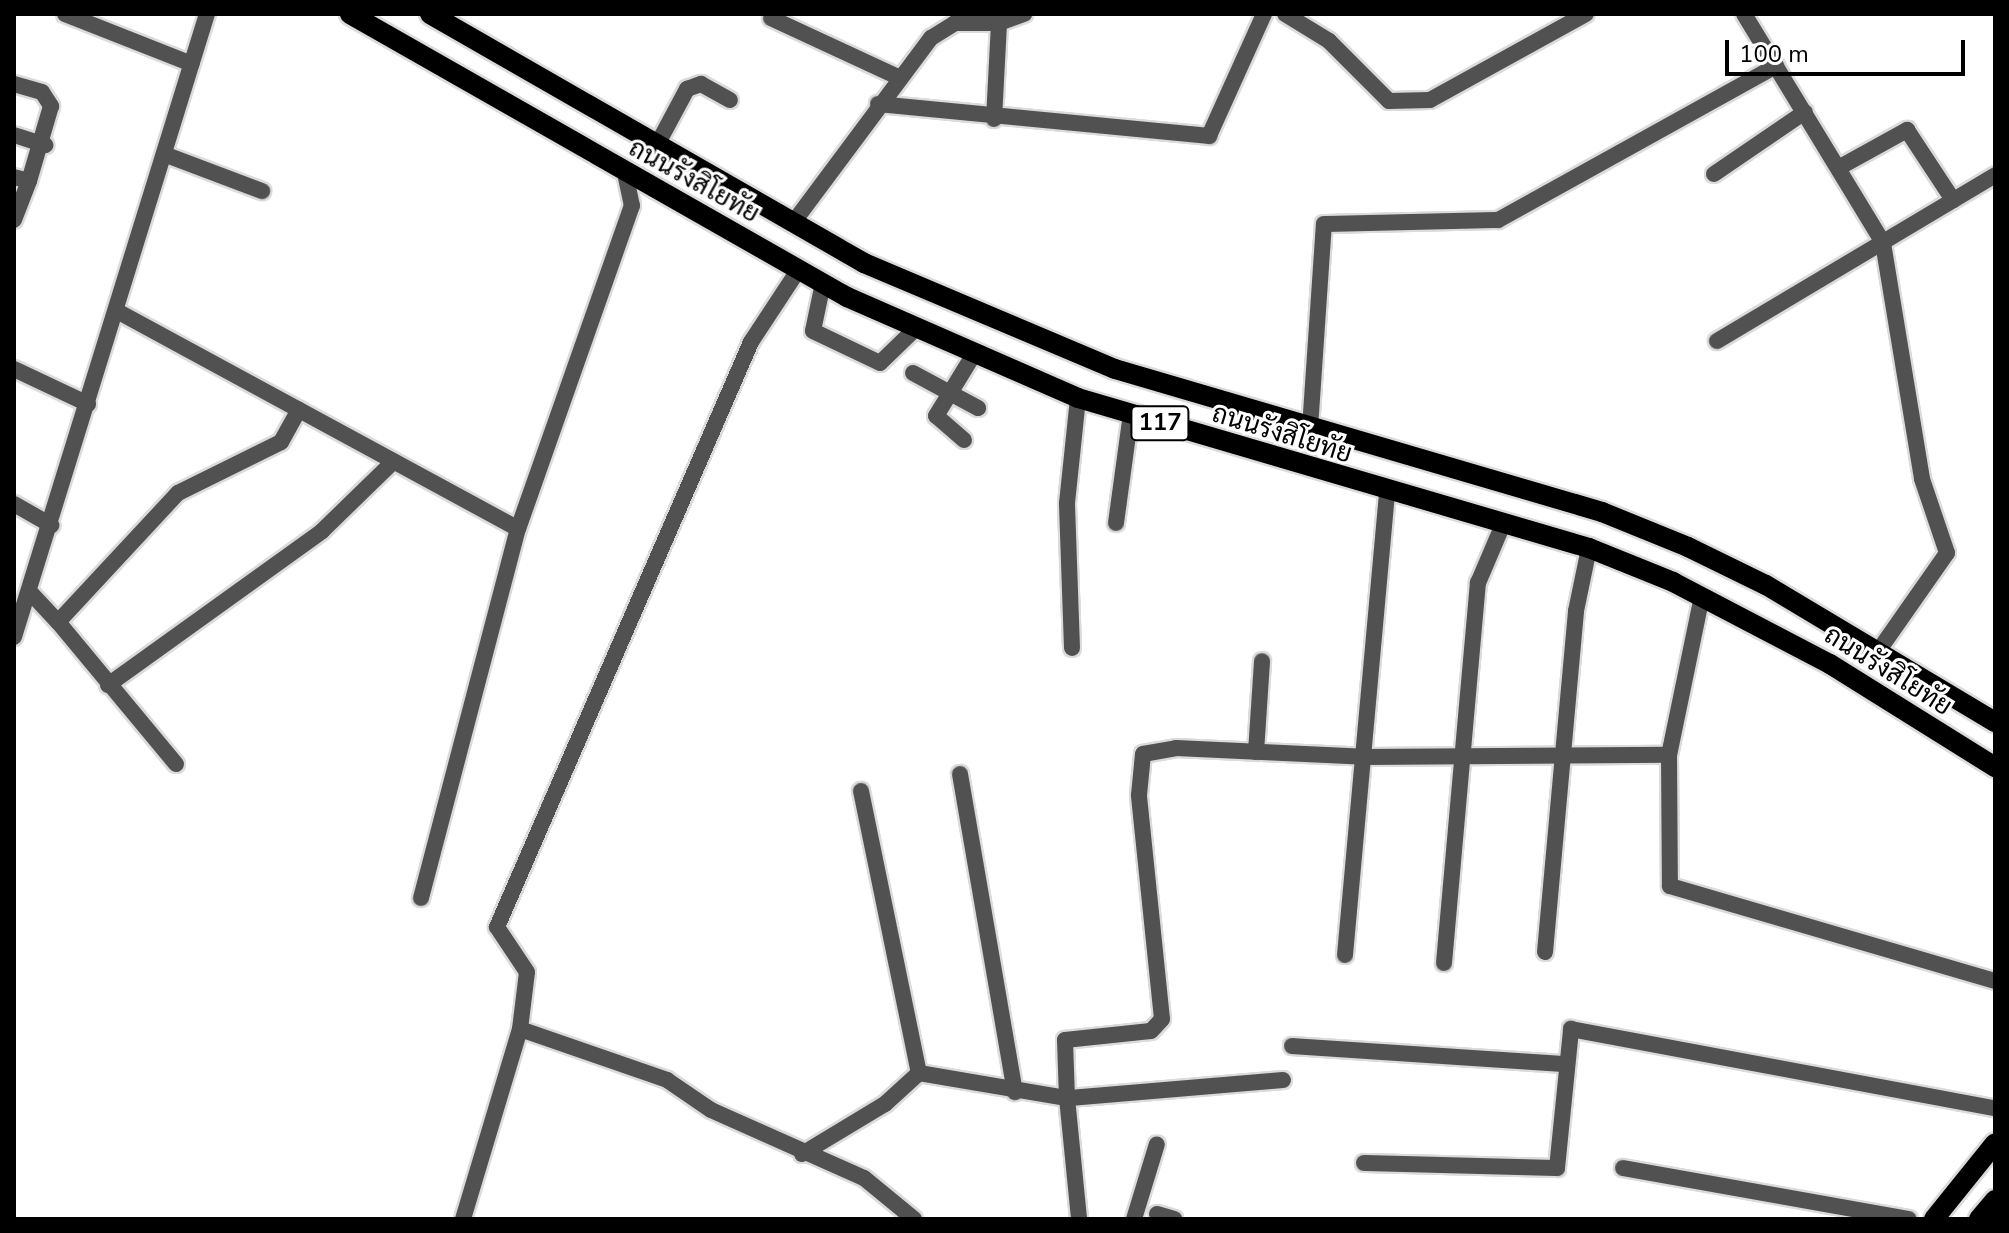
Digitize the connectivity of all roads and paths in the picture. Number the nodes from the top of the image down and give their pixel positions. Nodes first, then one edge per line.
1 (65, 14) edge
2 (207, 14) edge
3 (350, 14) edge
4 (430, 14) edge
5 (1024, 14) edge
6 (1264, 14) edge
7 (1285, 14) edge
8 (1586, 14) edge
9 (1744, 14) edge
10 (771, 18) dead end
11 (999, 23) junction
12 (192, 64) junction
13 (1776, 66) junction
14 (896, 76) junction
15 (14, 84) edge
16 (730, 100) dead end
17 (878, 104) junction
18 (1805, 112) junction
19 (994, 119) junction
20 (14, 135) edge
21 (45, 145) junction
22 (657, 145) junction
23 (164, 154) junction
24 (1840, 167) junction
25 (625, 173) junction
26 (1714, 174) dead end
27 (1995, 175) edge
28 (22, 179) edge
29 (262, 191) dead end
30 (1953, 200) junction
31 (14, 220) edge
32 (793, 223) junction
33 (1883, 243) junction
34 (799, 269) junction
35 (823, 283) junction
36 (117, 311) junction
37 (916, 328) junction
38 (1717, 341) dead end
39 (974, 354) junction
40 (14, 369) edge
41 (913, 373) dead end
42 (950, 392) junction
43 (1078, 398) junction
44 (88, 404) junction
45 (978, 408) dead end
46 (299, 410) junction
47 (1131, 414) junction
48 (1310, 428) junction
49 (964, 440) dead end
50 (1386, 453) junction
51 (394, 461) junction
52 (1382, 491) junction
53 (14, 504) edge
54 (1504, 522) junction
55 (1116, 523) dead end
56 (51, 525) junction
57 (518, 529) junction
58 (1589, 548) junction
59 (29, 591) junction
60 (1702, 596) junction
61 (58, 622) junction
62 (14, 637) edge
63 (1072, 648) dead end
64 (1879, 650) junction
65 (1262, 661) dead end
66 (108, 685) junction
67 (1995, 721) edge
68 (1256, 752) junction
69 (1566, 755) junction
70 (1669, 755) junction
71 (1464, 756) junction
72 (1364, 757) junction
73 (176, 764) dead end
74 (1995, 767) edge
75 (960, 774) dead end
76 (861, 791) dead end
77 (421, 898) dead end
78 (1545, 952) dead end
79 (1345, 955) dead end
80 (1444, 963) dead end
81 (1995, 981) edge
82 (520, 1029) junction
83 (1292, 1046) dead end
84 (1566, 1064) junction
85 (919, 1073) junction
86 (1283, 1080) dead end
87 (1015, 1092) junction
88 (1067, 1098) junction
89 (1995, 1108) edge
90 (1995, 1143) edge
91 (1157, 1144) dead end
92 (802, 1154) junction
93 (1364, 1163) dead end
94 (1623, 1168) dead end
95 (1995, 1200) edge
96 (1157, 1214) dead end
97 (463, 1219) edge
98 (914, 1219) edge
99 (1079, 1219) edge
100 (1134, 1219) edge
101 (1174, 1219) edge
102 (1908, 1219) edge
103 (1934, 1219) edge
104 (1979, 1219) edge

1 - 12 street
2 - 12 street
3 - 25 main road, ถนนรังสิโยทัย / 117
4 - 22 main road, ถนนรังสิโยทัย / 117
5 - 11 street
6 - 19 street
7 - 8 street
9 - 13 street
10 - 14 street
11 - 14 street
11 - 19 street
12 - 23 street
13 - 18 street
13 - 48 street
14 - 17 street
15 - 21 street
16 - 22 street
17 - 19 street
17 - 32 street
18 - 24 street
18 - 26 street
20 - 21 street
21 - 28 street
22 - 32 main road, ถนนรังสิโยทัย / 117
23 - 29 street
23 - 36 street
24 - 30 street
24 - 33 street
25 - 34 main road, ถนนรังสิโยทัย / 117
25 - 57 street
27 - 30 street
28 - 31 street
30 - 33 street
32 - 48 main road, ถนนรังสิโยทัย / 117
33 - 38 street
33 - 64 street
34 - 35 main road, ถนนรังสิโยทัย / 117
34 - 82 street
35 - 37 main road, ถนนรังสิโยทัย / 117
35 - 37 street
36 - 44 street
36 - 46 street
37 - 39 main road, ถนนรังสิโยทัย / 117
39 - 42 street
39 - 43 main road, ถนนรังสิโยทัย / 117
40 - 44 street
41 - 42 street
42 - 45 street
42 - 49 street
43 - 47 main road, ถนนรังสิโยทัย / 117
43 - 63 street
44 - 56 street
46 - 51 street
46 - 61 street
47 - 52 main road, ถนนรังสิโยทัย / 117
47 - 55 street
48 - 50 main road, ถนนรังสิโยทัย / 117
50 - 52 main road
50 - 64 main road, ถนนรังสิโยทัย / 117
51 - 57 street
51 - 66 street
52 - 54 main road, ถนนรังสิโยทัย / 117
52 - 72 street
53 - 56 street
54 - 58 main road, ถนนรังสิโยทัย / 117
54 - 71 street
56 - 59 street
57 - 77 street
58 - 60 main road, ถนนรังสิโยทัย / 117
58 - 69 street
59 - 61 street
59 - 62 street
60 - 70 street
60 - 74 main road, ถนนรังสิโยทัย / 117
61 - 66 street
64 - 67 main road, ถนนรังสิโยทัย / 117
65 - 68 street
66 - 73 street
68 - 72 street
68 - 88 street
69 - 70 street
69 - 71 street
69 - 78 street
70 - 81 street
71 - 72 street
71 - 80 street
72 - 79 street
75 - 87 street
76 - 85 street
82 - 92 street
82 - 97 street
83 - 84 street
84 - 89 street
84 - 93 street
85 - 87 street
85 - 92 street
86 - 88 street
87 - 88 street
88 - 99 street
90 - 103 main road
91 - 100 street
92 - 98 street
94 - 102 street
95 - 104 main road
96 - 101 street

